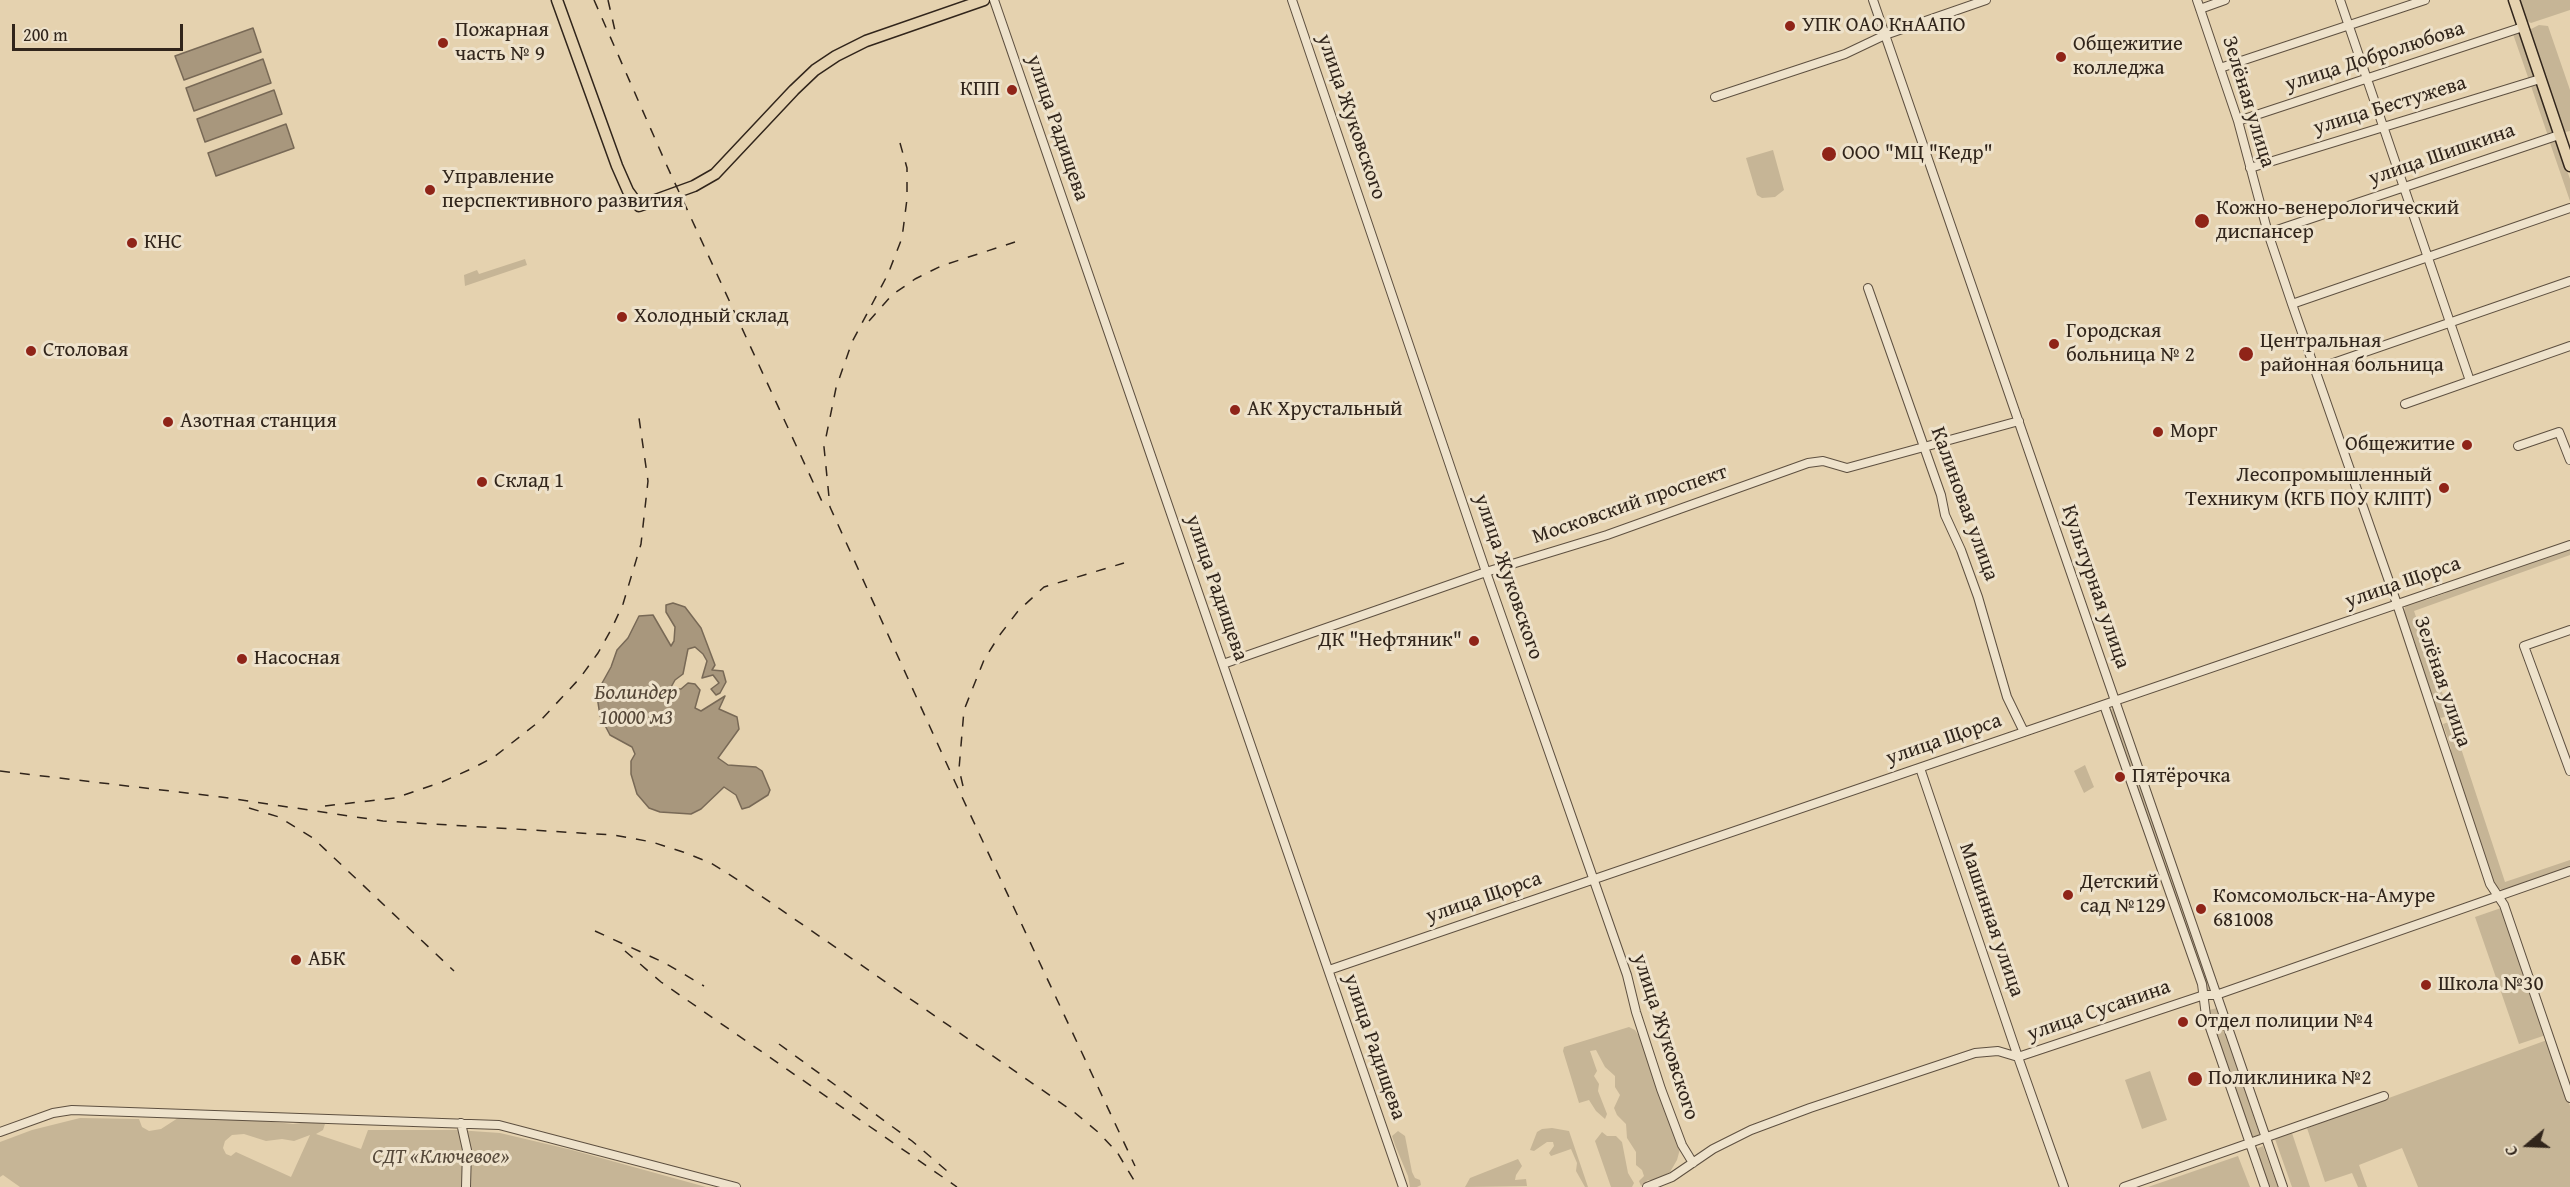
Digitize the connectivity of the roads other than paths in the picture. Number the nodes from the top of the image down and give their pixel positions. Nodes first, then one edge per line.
1 (557, 0) edge
2 (984, 0) edge
3 (994, 0) edge
4 (1292, 0) edge
5 (1873, 0) edge
6 (1986, 0) edge
7 (2225, 0) edge
8 (2340, 0) edge
9 (2425, 0) edge
10 (2514, 0) edge
11 (2198, 4) edge
12 (2348, 26) junction
13 (2523, 27) junction
14 (1886, 35) junction
15 (2220, 68) junction
16 (2365, 79) junction
17 (2540, 79) junction
18 (1715, 97) dead end
19 (2238, 121) junction
20 (2383, 129) junction
21 (2559, 135) junction
22 (2570, 166) edge
23 (2250, 168) junction
24 (2404, 188) junction
25 (2570, 208) edge
26 (2268, 233) junction
27 (2428, 256) junction
28 (2570, 281) edge
29 (1868, 288) dead end
30 (2292, 304) junction
31 (2452, 323) junction
32 (2570, 346) edge
33 (2316, 369) junction
34 (2470, 381) junction
35 (2405, 404) dead end
36 (2019, 421) junction
37 (2518, 446) dead end
38 (1924, 447) junction
39 (2570, 460) edge
40 (2570, 545) edge
41 (1486, 572) junction
42 (2397, 604) junction
43 (2570, 630) edge
44 (1223, 664) junction
45 (2115, 701) junction
46 (2104, 705) junction
47 (2024, 732) junction
48 (1920, 768) junction
49 (2569, 770) edge
50 (2570, 871) edge
51 (1593, 880) junction
52 (2498, 895) junction
53 (1329, 970) junction
54 (2204, 995) junction
55 (2216, 995) junction
56 (2018, 1057) junction
57 (2384, 1096) dead end
58 (2570, 1098) edge
59 (461, 1123) junction
60 (0, 1132) edge
61 (2265, 1138) junction
62 (2249, 1143) junction
63 (1693, 1163) junction
64 (1672, 1177) junction
65 (466, 1187) edge
66 (736, 1187) edge
67 (1403, 1187) edge
68 (1647, 1187) edge
69 (1675, 1187) edge
70 (2064, 1187) edge
71 (2124, 1187) edge
72 (2265, 1187) edge
73 (2283, 1187) edge

1 - 2 main road
3 - 44 street, улица Радищева
4 - 41 street, улица Жуковского
5 - 14 street, Культурная улица
6 - 14 street
7 - 11 street
8 - 12 street
9 - 12 street
10 - 13 main road
11 - 15 street, Зелёная улица
12 - 15 street
12 - 16 street
13 - 16 street, улица Добролюбова
13 - 17 main road
14 - 18 street
14 - 36 street, Культурная улица
15 - 19 street, Зелёная улица
16 - 19 street, улица Добролюбова
16 - 20 street
17 - 20 street, улица Бестужева
17 - 21 main road
19 - 23 street, Зелёная улица
20 - 23 street, улица Бестужева
20 - 24 street
21 - 22 main road
21 - 24 street, улица Шишкина
23 - 26 street, Зелёная улица
24 - 26 street, улица Шишкина
24 - 27 street
25 - 27 street
26 - 30 street, Зелёная улица
27 - 30 street
27 - 31 street
28 - 31 street
29 - 38 street, Калиновая улица
30 - 33 street, Зелёная улица
31 - 33 street
31 - 34 street
32 - 34 street
33 - 42 street, Зелёная улица
34 - 35 street
36 - 38 street, Московский проспект
36 - 45 street, Культурная улица
37 - 39 street
38 - 41 street, Московский проспект
38 - 47 street, Калиновая улица
40 - 42 street, улица Щорса
41 - 44 street, Московский проспект
41 - 51 street, улица Жуковского
42 - 45 street, улица Щорса
42 - 52 street, Зелёная улица
43 - 49 street
44 - 53 street, улица Радищева
45 - 46 street, улица Щорса
45 - 55 street, Культурная улица
46 - 47 street, улица Щорса
46 - 54 street
47 - 48 street, улица Щорса
48 - 51 street, улица Щорса
48 - 56 street, Машинная улица
50 - 52 street, улица Сусанина
51 - 53 street, улица Щорса
51 - 63 street, улица Жуковского
52 - 55 street, улица Сусанина
52 - 58 street, Зелёная улица
53 - 67 street, улица Радищева
54 - 55 street, улица Сусанина
54 - 56 street, улица Сусанина
54 - 62 street
55 - 61 street, Культурная улица
56 - 63 street, улица Сусанина
56 - 70 street, Машинная улица
57 - 61 street
59 - 60 street
59 - 65 street
59 - 66 street
61 - 62 street
61 - 73 street, Культурная улица
62 - 71 street
62 - 72 street
63 - 64 street, улица Сусанина
64 - 68 street, улица Сусанина
64 - 69 street

